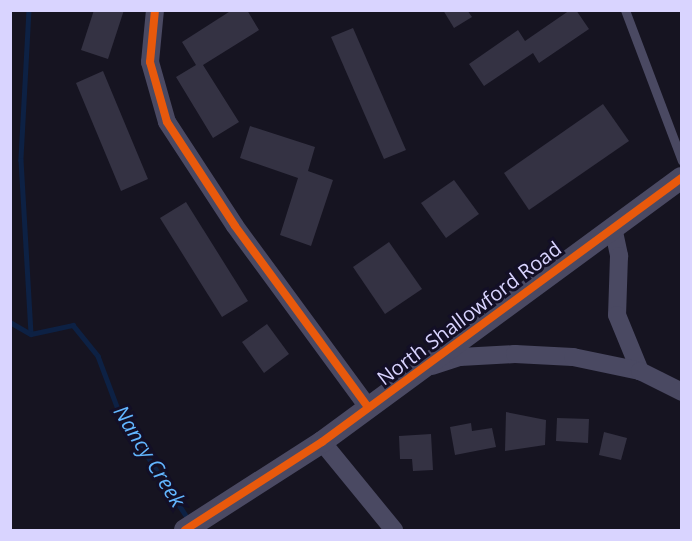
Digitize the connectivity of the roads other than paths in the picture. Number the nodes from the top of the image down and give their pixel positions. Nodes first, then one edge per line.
1 (155, 10) edge
2 (626, 10) edge
3 (681, 161) edge
4 (681, 178) edge
5 (613, 227) junction
6 (424, 369) junction
7 (640, 371) junction
8 (681, 392) edge
9 (368, 407) junction
10 (322, 442) junction
11 (191, 527) edge
12 (394, 531) edge

1 - 9 street
2 - 3 lane
4 - 5 street, North Shallowford Road
5 - 6 street, North Shallowford Road
5 - 7 street
6 - 7 street
6 - 9 street, North Shallowford Road
7 - 8 street
9 - 10 street, North Shallowford Road
10 - 11 street, North Shallowford Road
10 - 12 street

